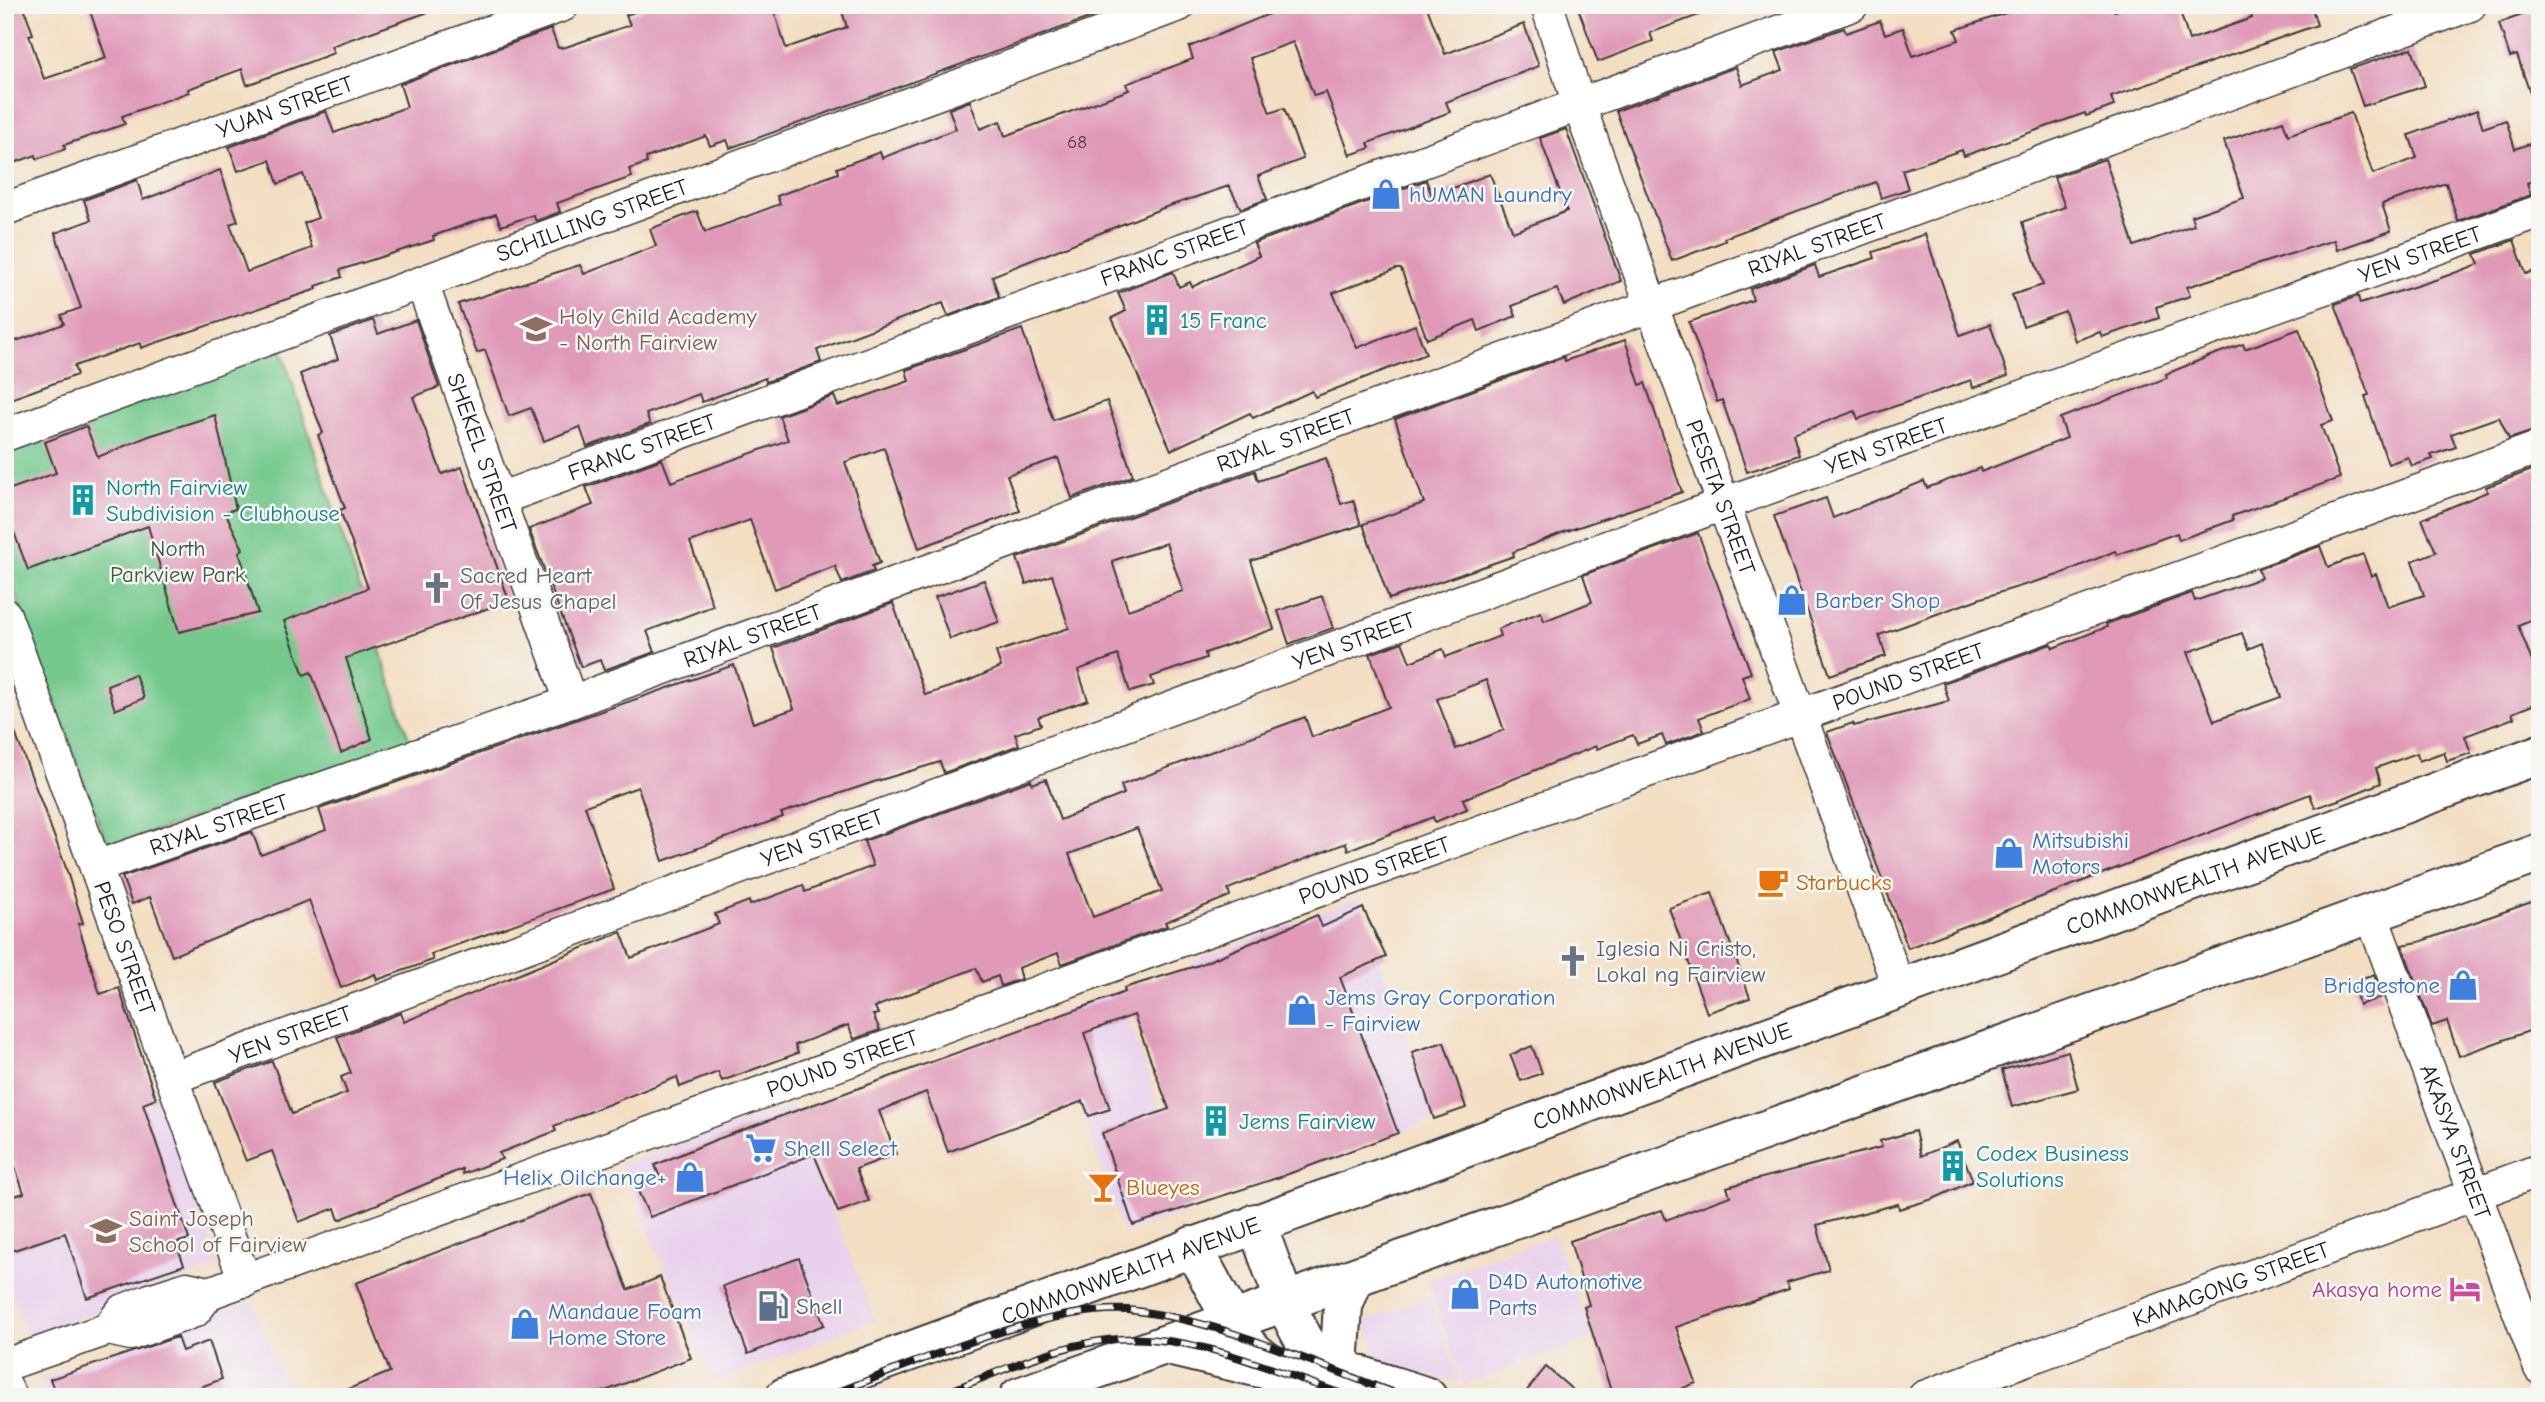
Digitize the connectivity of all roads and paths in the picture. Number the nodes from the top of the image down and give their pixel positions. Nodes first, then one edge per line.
1 (563, 5) edge
2 (1179, 5) edge
3 (1547, 5) edge
4 (1852, 5) edge
5 (2470, 5) edge
6 (1579, 105) junction
7 (5, 209) edge
8 (2540, 211) edge
9 (422, 283) junction
10 (1651, 304) junction
11 (5, 435) edge
12 (2540, 447) edge
13 (499, 499) junction
14 (1723, 504) junction
15 (5, 614) edge
16 (571, 702) junction
17 (1800, 716) junction
18 (2540, 754) edge
19 (2540, 853) edge
20 (96, 867) junction
21 (2371, 914) junction
22 (1899, 988) junction
23 (172, 1078) junction
24 (2540, 1170) edge
25 (2474, 1194) junction
26 (1255, 1223) junction
27 (1192, 1246) junction
28 (1354, 1278) junction
29 (244, 1281) junction
30 (1287, 1302) junction
31 (1233, 1322) junction
32 (1164, 1345) junction
33 (5, 1365) edge
34 (2540, 1368) edge
35 (1286, 1374) junction
36 (1344, 1381) edge
37 (5, 1385) edge
38 (9, 1397) edge
39 (785, 1397) edge
40 (1019, 1397) edge
41 (1427, 1397) edge
42 (1924, 1397) edge

1 - 7 street, YUAN STREET
2 - 9 street, SCHILLING STREET
3 - 6 street, PESETA STREET
4 - 6 street, FRANC STREET
5 - 10 street, RIYAL STREET
6 - 10 street, PESETA STREET
6 - 13 street, FRANC STREET
8 - 14 street, YEN STREET
9 - 11 street, SCHILLING STREET
9 - 13 street, SHEKEL STREET
10 - 14 street, PESETA STREET
10 - 16 street, RIYAL STREET
12 - 17 street, POUND STREET
13 - 16 street, SHEKEL STREET
14 - 17 street, PESETA STREET
14 - 23 street, YEN STREET
15 - 20 street, PESO STREET
16 - 20 street, RIYAL STREET
17 - 22 street, PESETA STREET
17 - 29 street, POUND STREET
18 - 22 main road, COMMONWEALTH AVENUE
19 - 21 main road
20 - 23 street, PESO STREET
21 - 25 street, AKASYA STREET
21 - 28 main road
22 - 26 main road, COMMONWEALTH AVENUE
23 - 29 street, PESO STREET
24 - 25 street, KAMAGONG STREET
25 - 34 street, AKASYA STREET
25 - 42 street, KAMAGONG STREET
26 - 27 main road, COMMONWEALTH AVENUE
26 - 30 main road
27 - 31 main road
27 - 39 main road, COMMONWEALTH AVENUE
28 - 30 main road
28 - 36 main road
29 - 33 street, POUND STREET
30 - 31 main road
30 - 36 main road
31 - 32 main road
31 - 35 main road
32 - 35 main road
32 - 40 main road
35 - 36 main road
36 - 41 main road
37 - 38 street

